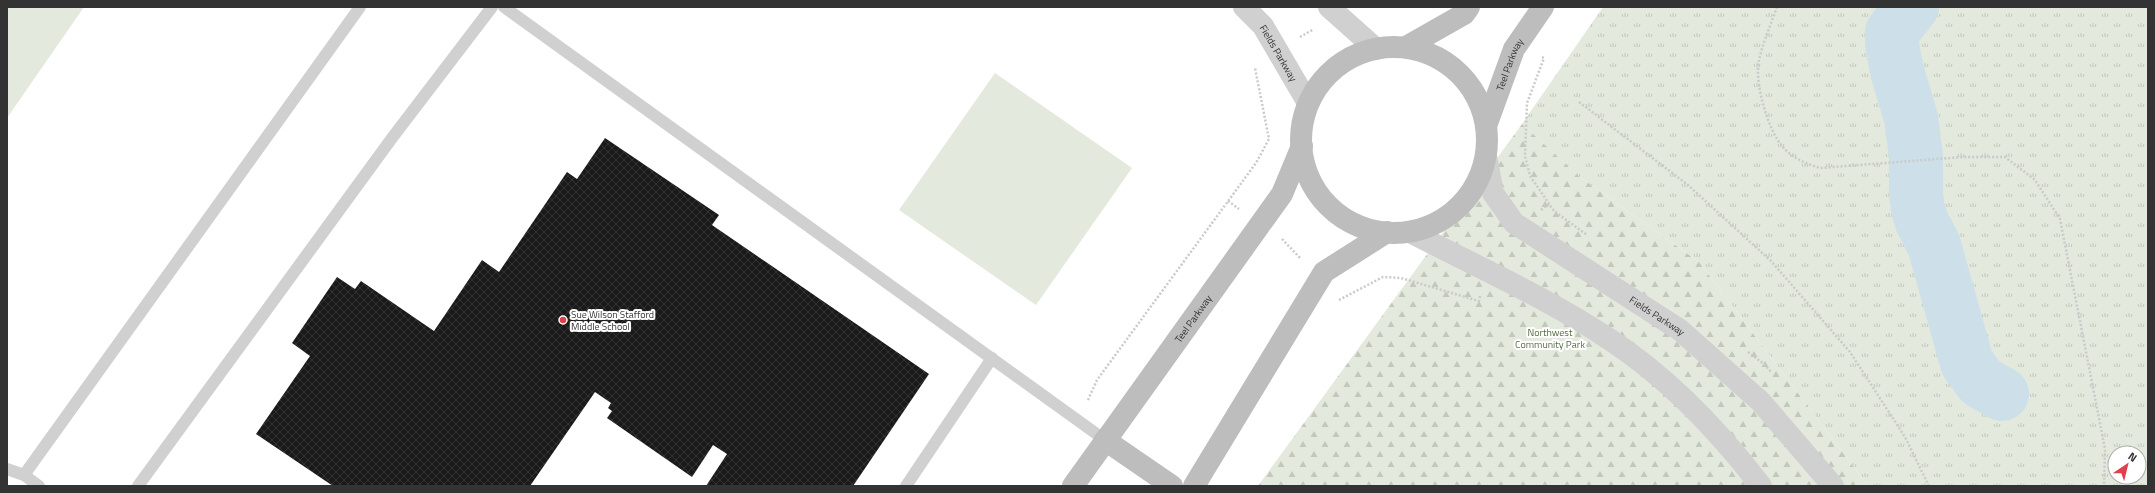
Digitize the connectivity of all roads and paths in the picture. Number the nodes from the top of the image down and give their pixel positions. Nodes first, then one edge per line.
1 (360, 7) edge
2 (492, 7) edge
3 (504, 7) edge
4 (1244, 7) edge
5 (1469, 7) edge
6 (1543, 7) edge
7 (1777, 7) edge
8 (1331, 8) edge
9 (1521, 40) junction
10 (1406, 47) junction
11 (1376, 48) junction
12 (1276, 49) junction
13 (1579, 102) dead end
14 (1308, 103) junction
15 (1486, 126) junction
16 (1302, 146) junction
17 (1486, 156) junction
18 (1388, 232) junction
19 (1412, 233) junction
20 (1590, 238) dead end
21 (1745, 350) dead end
22 (992, 358) junction
23 (1774, 376) dead end
24 (1079, 421) junction
25 (1105, 440) junction
26 (7, 469) edge
27 (24, 475) junction
28 (39, 486) edge
29 (138, 486) edge
30 (906, 486) edge
31 (1073, 486) edge
32 (1172, 486) edge
33 (1194, 486) edge
34 (1761, 486) edge
35 (1833, 486) edge
36 (1929, 486) edge
37 (2104, 486) edge

1 - 27 lane
2 - 29 lane
3 - 22 lane
4 - 12 street, Fields Parkway
5 - 10 main road
6 - 9 main road, Teel Parkway
7 - 37 path
8 - 11 street
8 - 12 path
9 - 15 main road, Teel Parkway
9 - 20 path
10 - 11 main road
10 - 15 main road
11 - 14 main road
12 - 14 street, Fields Parkway
12 - 24 path
13 - 36 path
14 - 16 main road
15 - 17 main road
16 - 18 main road
16 - 25 main road, Teel Parkway
17 - 19 main road
17 - 35 street, Fields Parkway
18 - 19 main road
18 - 33 main road
19 - 34 street
21 - 23 path
22 - 24 lane
22 - 30 lane
24 - 25 lane
25 - 31 main road, Teel Parkway
25 - 32 main road
26 - 27 lane
27 - 28 lane

